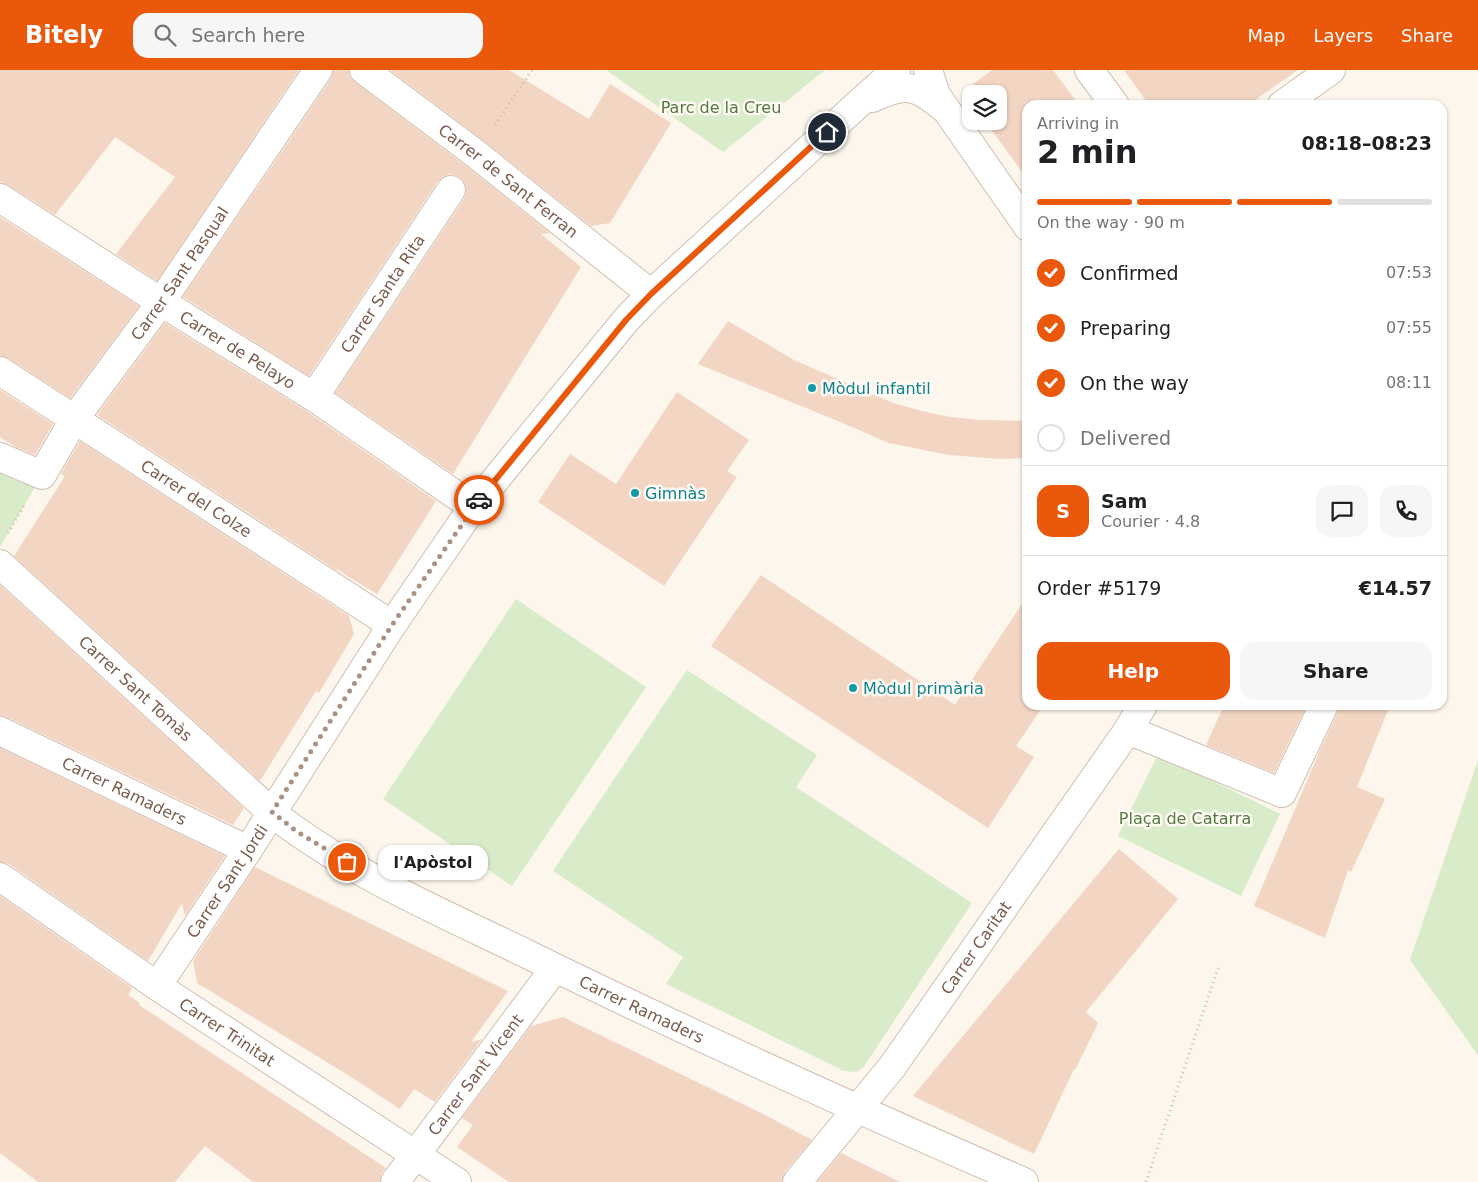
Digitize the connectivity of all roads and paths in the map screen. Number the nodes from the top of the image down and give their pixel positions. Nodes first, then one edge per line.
1 (318, 70) edge
2 (364, 70) edge
3 (532, 70) edge
4 (896, 70) edge
5 (928, 70) edge
6 (1089, 70) edge
7 (1331, 70) edge
8 (1111, 100) edge
9 (1289, 100) edge
10 (856, 105) junction
11 (946, 110) junction
12 (476, 154) junction
13 (452, 190) dead end
14 (0, 198) edge
15 (1022, 218) edge
16 (651, 294) junction
17 (160, 302) junction
18 (0, 371) edge
19 (314, 397) junction
20 (75, 418) junction
21 (0, 458) edge
22 (42, 476) junction
23 (473, 507) junction
24 (2, 551) edge
25 (392, 625) junction
26 (1141, 710) edge
27 (1322, 710) edge
28 (0, 730) edge
29 (1128, 730) junction
30 (272, 812) junction
31 (248, 850) junction
32 (0, 877) edge
33 (555, 968) junction
34 (1218, 968) dead end
35 (156, 986) junction
36 (857, 1109) junction
37 (416, 1155) junction
38 (396, 1182) edge
39 (457, 1182) edge
40 (797, 1182) edge
41 (1024, 1182) edge
42 (1146, 1182) edge

1 - 17 street, Carrer Sant Pasqual
2 - 12 street, Carrer de Sant Ferran
3 - 12 path
4 - 10 street, Carrer Sant Jordi
5 - 11 street
6 - 8 street
7 - 9 street
10 - 11 street
10 - 16 street, Carrer Sant Jordi
11 - 15 street
12 - 16 street, Carrer de Sant Ferran
13 - 19 street, Carrer Santa Rita
14 - 17 street, Carrer de Pelayo
16 - 23 street, Carrer Sant Jordi
17 - 19 street, Carrer de Pelayo
17 - 20 street, Carrer Sant Pasqual
18 - 20 street, Carrer del Colze
19 - 23 street, Carrer de Pelayo
20 - 22 street, Carrer Sant Pasqual
20 - 25 street, Carrer del Colze
21 - 22 street
22 - 24 path
23 - 25 street, Carrer Sant Jordi
24 - 30 street, Carrer Sant Tomàs
25 - 30 street, Carrer Sant Jordi
26 - 29 street, Carrer Caritat
27 - 29 street
28 - 31 street, Carrer Ramaders
29 - 36 street, Carrer Caritat
30 - 31 street, Carrer Sant Jordi
30 - 33 street, Carrer Ramaders
31 - 35 street, Carrer Sant Jordi
32 - 35 street, Carrer Trinitat
33 - 36 street, Carrer Ramaders
33 - 37 street, Carrer Sant Vicent
34 - 42 path
35 - 37 street, Carrer Trinitat
36 - 40 street, Carrer Caritat
36 - 41 street, Carrer Ramaders
37 - 38 street, Carrer Sant Vicent
37 - 39 street, Carrer Trinitat

